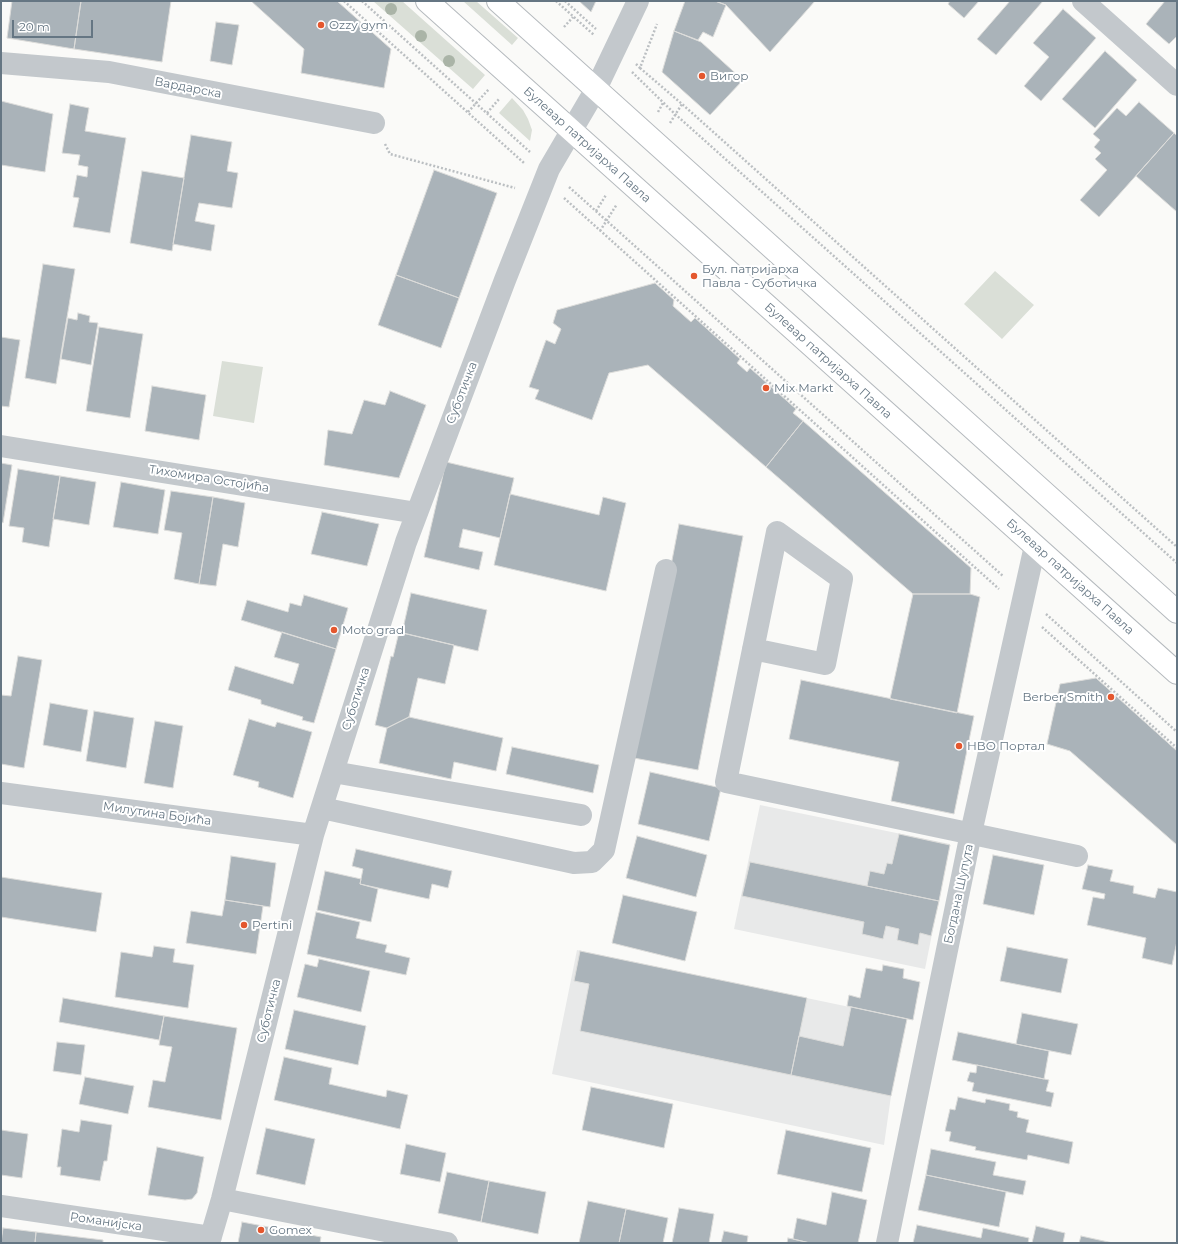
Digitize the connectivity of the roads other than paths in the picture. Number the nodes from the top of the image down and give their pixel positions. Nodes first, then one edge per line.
1 (426, 1) edge
2 (498, 1) edge
3 (638, 1) edge
4 (1083, 1) edge
5 (1, 63) edge
6 (1177, 85) edge
7 (596, 89) junction
8 (374, 123) road end
9 (572, 132) junction
10 (1, 446) edge
11 (417, 513) junction
12 (1035, 546) junction
13 (666, 570) dead end
14 (1177, 612) edge
15 (753, 649) junction
16 (1177, 672) edge
17 (333, 772) junction
18 (1, 793) edge
19 (322, 808) junction
20 (581, 815) dead end
21 (971, 833) junction
22 (314, 835) junction
23 (1077, 856) dead end
24 (222, 1199) junction
25 (1, 1206) edge
26 (210, 1240) edge
27 (447, 1243) edge
28 (887, 1243) edge

1 - 9 main road, Булевар патријарха Павла
2 - 7 main road
3 - 7 street, Суботичка
4 - 6 street
5 - 8 street, Вардарска
7 - 9 street, Суботичка
7 - 14 main road
9 - 11 street, Суботичка
9 - 12 main road, Булевар патријарха Павла
10 - 11 street, Тихомира Остојића
11 - 17 street, Суботичка
12 - 16 main road, Булевар патријарха Павла
12 - 21 street, Богдана Шупута
13 - 19 street
15 - 15 street
15 - 21 street
17 - 19 street, Суботичка
17 - 20 street
18 - 22 street, Милутина Бојића
19 - 22 street, Суботичка
21 - 23 street
21 - 28 street, Богдана Шупута
22 - 24 street, Суботичка
24 - 26 street, Суботичка
24 - 27 street
25 - 26 street, Романијска

